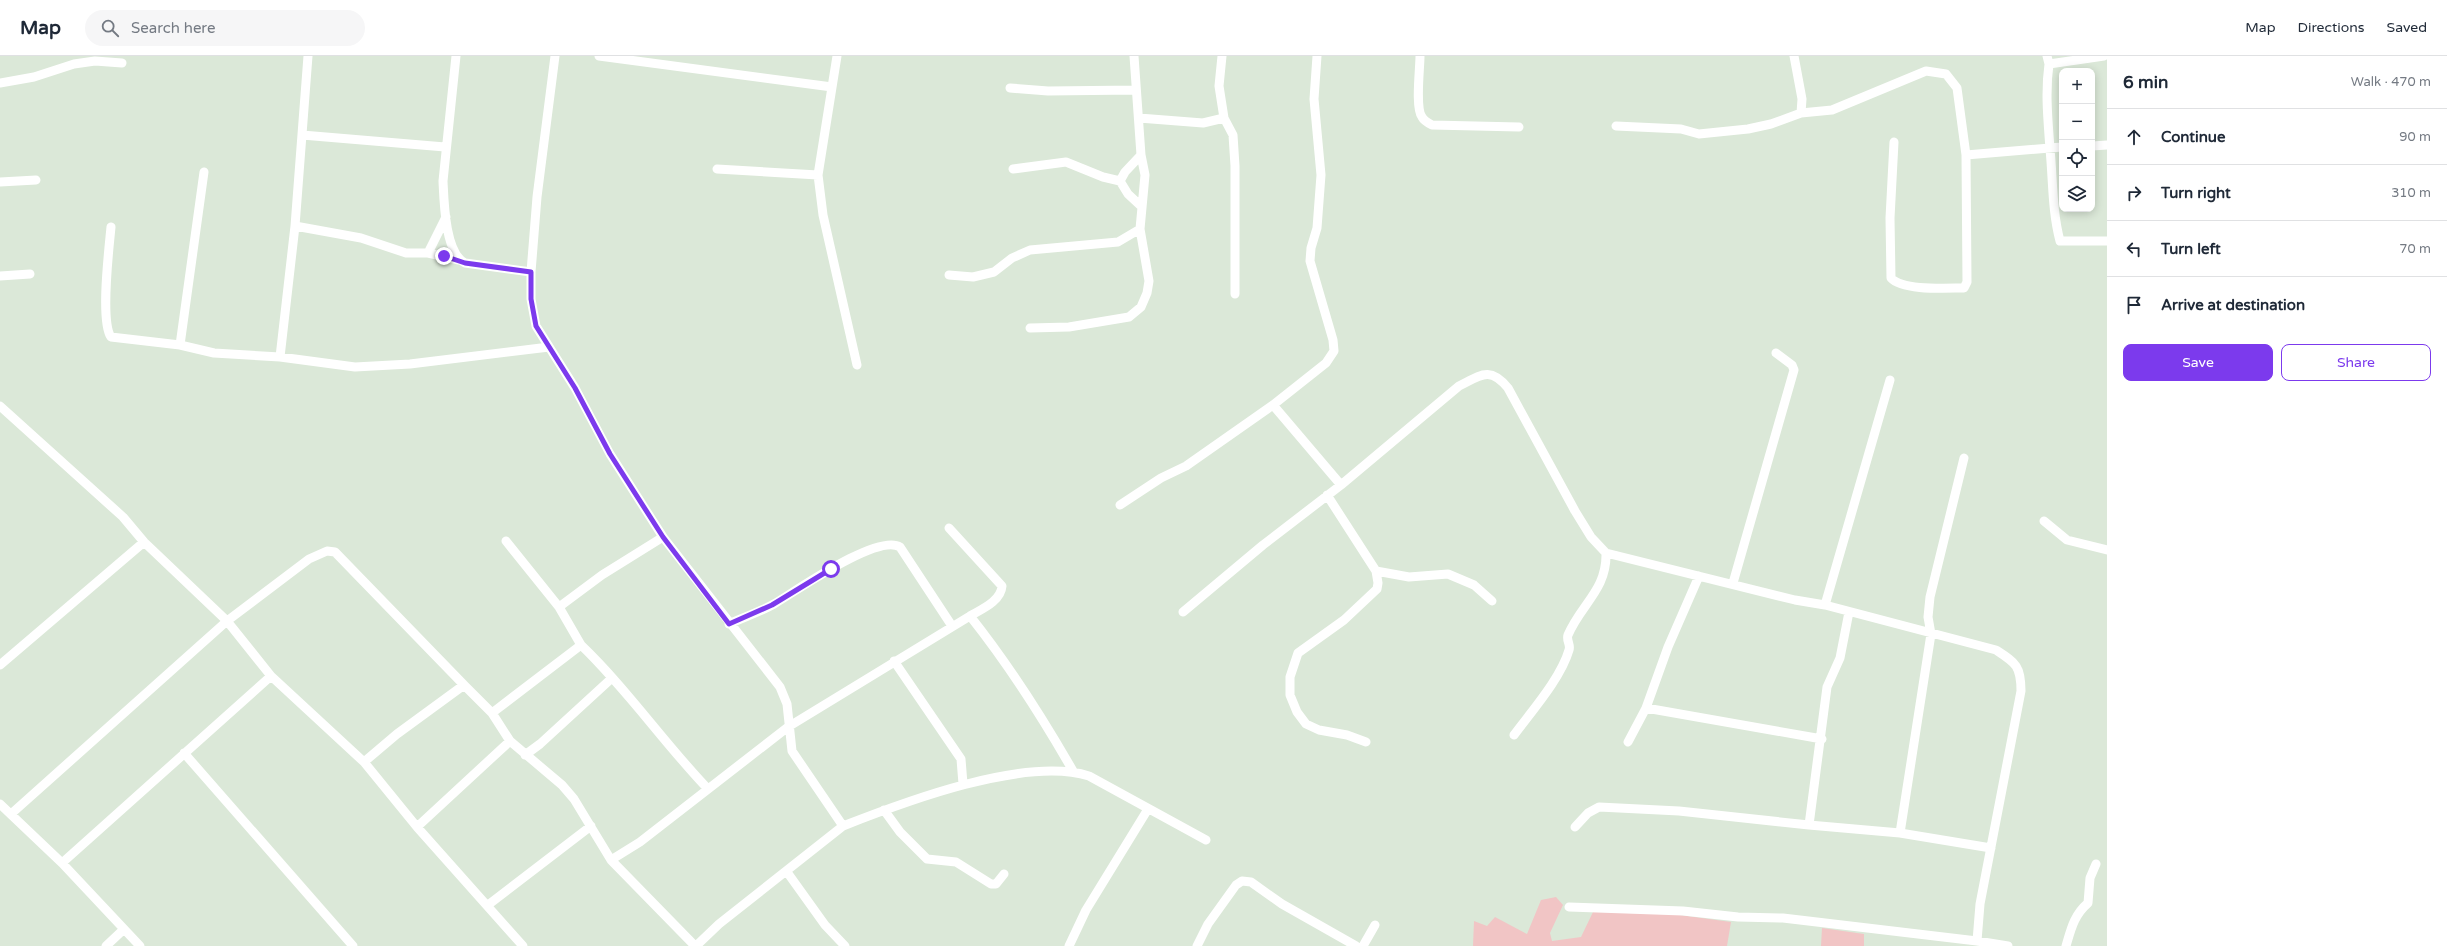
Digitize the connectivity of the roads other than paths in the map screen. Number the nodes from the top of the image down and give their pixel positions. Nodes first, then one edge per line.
1 (308, 56) edge
2 (456, 56) edge
3 (555, 56) edge
4 (599, 56) edge
5 (837, 56) edge
6 (1134, 56) edge
7 (1222, 56) edge
8 (1317, 56) edge
9 (1420, 56) edge
10 (1794, 56) edge
11 (2104, 56) edge
12 (2048, 60) edge
13 (122, 63) dead end
14 (0, 83) edge
15 (832, 87) junction
16 (1010, 88) dead end
17 (1136, 90) junction
18 (1801, 113) junction
19 (1139, 118) junction
20 (1224, 118) junction
21 (1616, 126) dead end
22 (1519, 127) dead end
23 (302, 135) junction
24 (1894, 142) dead end
25 (2107, 145) edge
26 (2095, 146) edge
27 (445, 147) junction
28 (2059, 147) edge
29 (2050, 148) junction
30 (1141, 155) junction
31 (1966, 155) junction
32 (1013, 168) dead end
33 (717, 169) dead end
34 (204, 172) dead end
35 (818, 175) junction
36 (36, 180) dead end
37 (1120, 181) junction
38 (0, 182) edge
39 (1142, 208) junction
40 (446, 217) junction
41 (295, 226) junction
42 (111, 227) dead end
43 (1140, 230) junction
44 (2107, 242) edge
45 (428, 252) junction
46 (459, 260) junction
47 (531, 272) junction
48 (30, 274) dead end
49 (949, 275) dead end
50 (0, 276) edge
51 (1235, 294) dead end
52 (1030, 328) dead end
53 (180, 345) junction
54 (549, 348) junction
55 (1776, 353) dead end
56 (280, 358) junction
57 (857, 365) dead end
58 (1890, 380) dead end
59 (1273, 405) junction
60 (0, 406) edge
61 (1964, 458) dead end
62 (1341, 485) junction
63 (1327, 495) junction
64 (1120, 505) dead end
65 (2044, 521) dead end
66 (949, 528) dead end
67 (663, 537) junction
68 (506, 541) dead end
69 (144, 542) junction
70 (2107, 550) edge
71 (1606, 553) junction
72 (1376, 571) junction
73 (1699, 576) junction
74 (1733, 583) junction
75 (1492, 601) dead end
76 (1825, 605) junction
77 (559, 607) junction
78 (1183, 612) dead end
79 (1849, 612) junction
80 (970, 616) junction
81 (227, 621) junction
82 (729, 624) junction
83 (952, 626) junction
84 (1930, 634) junction
85 (581, 645) junction
86 (894, 661) junction
87 (0, 665) edge
88 (271, 676) junction
89 (612, 678) junction
90 (464, 685) junction
91 (1646, 708) junction
92 (492, 713) junction
93 (788, 726) junction
94 (1514, 734) dead end
95 (1822, 739) junction
96 (510, 741) junction
97 (1366, 742) dead end
98 (1628, 742) dead end
99 (184, 753) junction
100 (525, 755) junction
101 (364, 762) junction
102 (1073, 771) junction
103 (963, 784) junction
104 (708, 789) junction
105 (0, 804) edge
106 (1148, 809) junction
107 (884, 810) junction
108 (11, 814) junction
109 (1809, 825) junction
110 (591, 826) junction
111 (843, 826) junction
112 (417, 827) junction
113 (1575, 827) dead end
114 (1900, 833) junction
115 (1206, 840) dead end
116 (1991, 848) junction
117 (611, 860) junction
118 (62, 863) junction
119 (2096, 864) dead end
120 (787, 872) junction
121 (1004, 874) dead end
122 (488, 905) junction
123 (1569, 907) dead end
124 (1375, 925) dead end
125 (123, 930) junction
126 (1977, 941) junction
127 (518, 945) edge
128 (106, 946) edge
129 (140, 946) edge
130 (353, 946) edge
131 (696, 946) edge
132 (845, 946) edge
133 (1069, 946) edge
134 (1197, 946) edge
135 (1356, 946) edge
136 (1363, 946) edge
137 (2008, 946) edge
138 (2066, 946) edge

1 - 23 street
2 - 27 street
3 - 47 street
4 - 15 street
5 - 15 street
6 - 17 street
7 - 20 street
8 - 59 street
9 - 22 street
10 - 18 street
11 - 12 street
12 - 29 street
13 - 14 street
15 - 35 street
16 - 17 street
17 - 19 street
18 - 21 street
18 - 31 street
19 - 20 street
19 - 30 street
20 - 51 street
23 - 27 street
23 - 41 street
24 - 31 street
25 - 26 street
27 - 40 street
28 - 29 street
29 - 31 street
29 - 44 street
30 - 37 street
30 - 39 street
32 - 37 street
33 - 35 street
34 - 53 street
35 - 57 street
36 - 38 street
37 - 39 street
39 - 43 street
40 - 45 street
40 - 46 street
41 - 45 street
41 - 56 street
42 - 53 street
43 - 49 street
43 - 52 street
45 - 46 street
46 - 47 street
47 - 54 street
48 - 50 street
53 - 56 street
54 - 56 street
54 - 67 street
55 - 74 street
58 - 76 street
59 - 62 street
59 - 64 street
60 - 69 street
61 - 84 street
62 - 63 street
62 - 71 street
63 - 72 street
63 - 78 street
65 - 70 street
66 - 80 street
67 - 77 street
67 - 82 street
68 - 77 street
69 - 81 street
69 - 87 street
71 - 73 street
71 - 94 street
72 - 75 street
72 - 97 street
73 - 74 street
73 - 91 street
74 - 76 street
76 - 79 street
77 - 85 street
79 - 84 street
79 - 95 street
80 - 83 street
80 - 102 street
81 - 88 street
81 - 90 street
81 - 108 street
82 - 83 street
82 - 93 street
83 - 86 street
84 - 114 street
84 - 116 street
85 - 89 street
85 - 92 street
86 - 93 street
86 - 103 street
88 - 99 street
88 - 101 street
89 - 100 street
89 - 104 street
90 - 92 street
90 - 101 street
91 - 95 street
91 - 98 street
92 - 96 street
93 - 104 street
93 - 111 street
95 - 109 street
96 - 100 street
96 - 112 street
99 - 118 street
99 - 130 street
100 - 110 street
101 - 112 street
102 - 103 street
102 - 106 street
103 - 107 street
104 - 117 street
105 - 108 street
106 - 115 street
106 - 133 street
107 - 111 street
107 - 121 street
108 - 118 street
109 - 113 street
109 - 114 street
110 - 117 street
110 - 122 street
111 - 120 street
112 - 122 street
114 - 116 street
116 - 126 street
117 - 131 street
118 - 125 street
119 - 138 street
120 - 131 street
120 - 132 street
122 - 127 street
123 - 126 street
124 - 136 street
125 - 128 street
125 - 129 street
126 - 137 street
134 - 135 street

